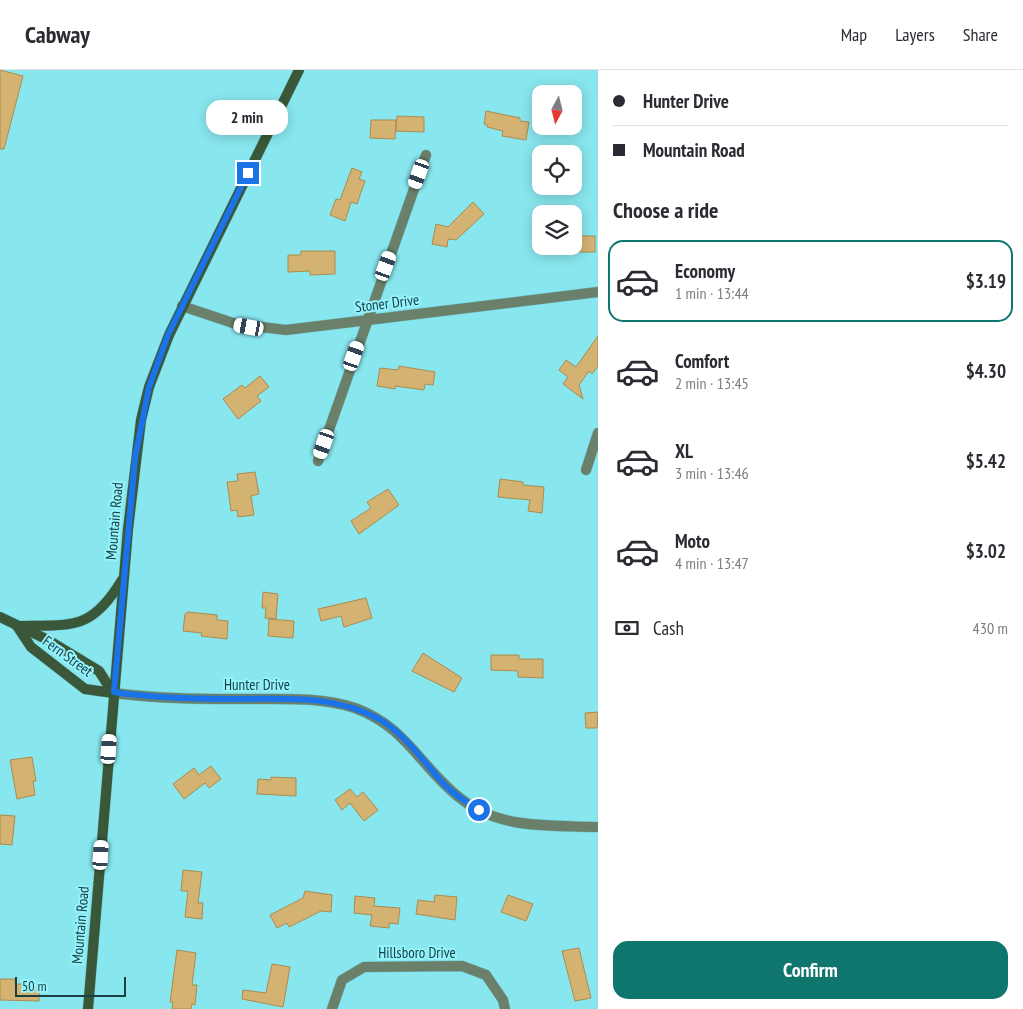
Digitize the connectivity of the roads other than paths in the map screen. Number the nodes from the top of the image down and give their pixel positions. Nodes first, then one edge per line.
1 (299, 70) edge
2 (426, 155) dead end
3 (598, 292) edge
4 (182, 306) junction
5 (366, 321) junction
6 (598, 433) edge
7 (318, 461) dead end
8 (586, 470) dead end
9 (124, 577) junction
10 (0, 616) edge
11 (17, 626) junction
12 (114, 692) junction
13 (598, 827) edge
14 (88, 1009) edge
15 (332, 1009) edge
16 (505, 1009) edge

1 - 4 main road, Mountain Road
2 - 5 street
3 - 5 street, Stoner Drive
4 - 5 street, Stoner Drive
4 - 9 main road, Mountain Road
5 - 7 street
6 - 8 street
9 - 11 main road
9 - 12 main road, Mountain Road
10 - 11 main road, Fern Street
11 - 12 main road, Fern Street
11 - 12 main road, Fern Street
12 - 13 street, Hunter Drive
12 - 14 main road, Mountain Road
15 - 16 street, Hillsboro Drive

